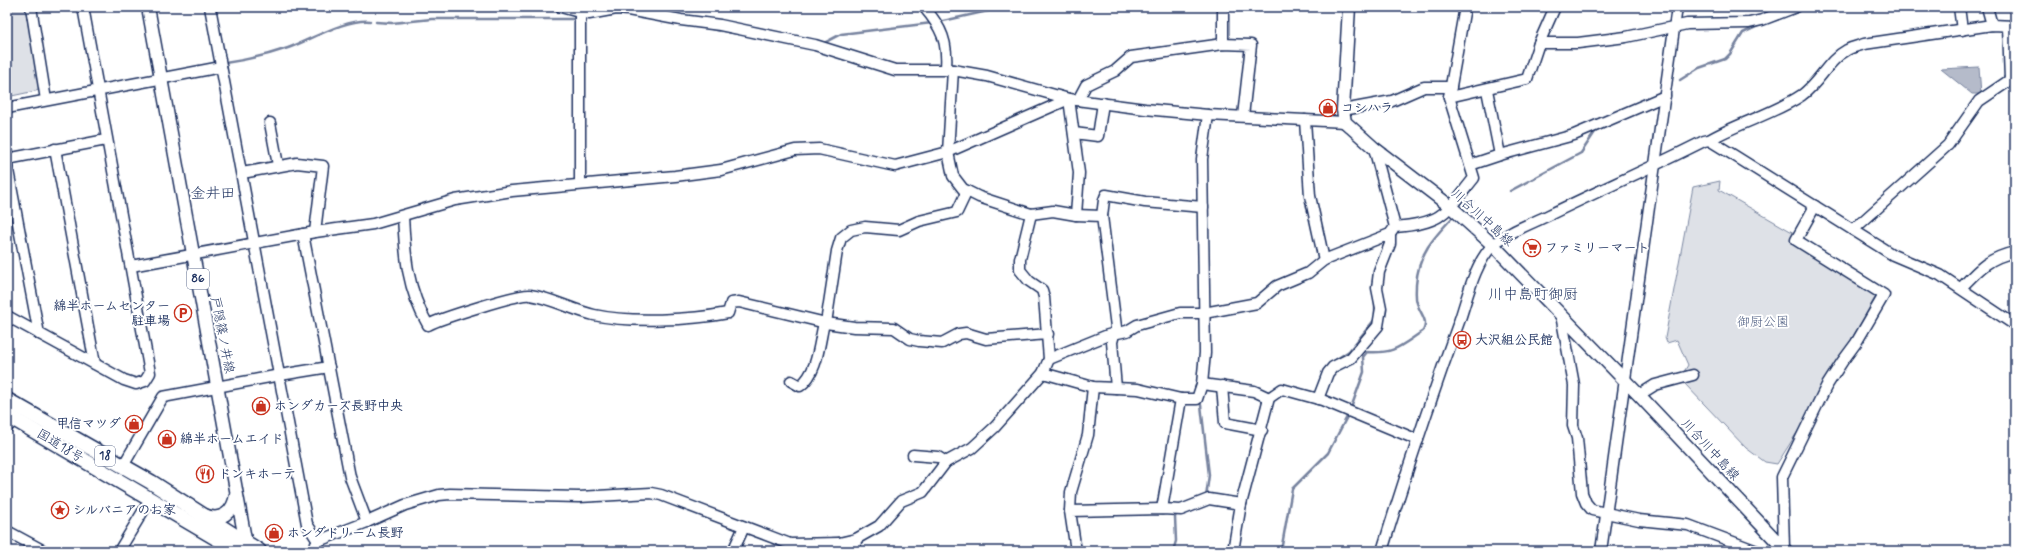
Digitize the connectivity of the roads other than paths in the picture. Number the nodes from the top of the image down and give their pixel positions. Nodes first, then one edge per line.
1 (31, 7) edge
2 (83, 7) edge
3 (148, 7) edge
4 (210, 7) edge
5 (562, 7) edge
6 (924, 7) edge
7 (1223, 7) edge
8 (1349, 7) edge
9 (1465, 7) edge
10 (1555, 7) edge
11 (1677, 7) edge
12 (1796, 7) edge
13 (1959, 7) edge
14 (1987, 7) edge
15 (580, 9) edge
16 (1992, 26) junction
17 (2011, 26) edge
18 (1674, 27) junction
19 (1962, 30) junction
20 (1539, 43) junction
21 (1223, 44) junction
22 (221, 67) junction
23 (949, 70) junction
24 (161, 78) junction
25 (2013, 79) edge
26 (1450, 87) junction
27 (97, 90) junction
28 (1487, 90) junction
29 (1665, 96) junction
30 (1449, 97) junction
31 (46, 100) junction
32 (1073, 100) junction
33 (1102, 103) junction
34 (7, 108) edge
35 (1343, 110) junction
36 (1208, 115) junction
37 (1243, 116) junction
38 (1305, 120) junction
39 (1345, 122) junction
40 (270, 123) dead end
41 (1074, 133) junction
42 (106, 140) junction
43 (1709, 140) junction
44 (1374, 148) junction
45 (55, 149) junction
46 (948, 152) junction
47 (1500, 155) junction
48 (7, 159) edge
49 (7, 165) edge
50 (278, 165) junction
51 (1470, 165) junction
52 (1655, 166) junction
53 (242, 173) junction
54 (580, 184) junction
55 (967, 191) junction
56 (1815, 206) junction
57 (1203, 207) junction
58 (1451, 207) junction
59 (1031, 214) junction
60 (403, 216) junction
61 (1076, 216) junction
62 (1102, 216) junction
63 (1393, 230) junction
64 (1853, 230) junction
65 (315, 232) junction
66 (303, 234) junction
67 (255, 243) junction
68 (1493, 245) junction
69 (2015, 252) edge
70 (193, 254) junction
71 (1324, 260) junction
72 (131, 266) junction
73 (1961, 288) junction
74 (1204, 313) junction
75 (1561, 315) junction
76 (7, 316) edge
77 (825, 323) junction
78 (2015, 325) edge
79 (39, 334) junction
80 (1048, 334) junction
81 (1115, 335) junction
82 (1049, 359) junction
83 (95, 364) junction
84 (329, 367) junction
85 (1043, 373) junction
86 (280, 375) junction
87 (1693, 375) dead end
88 (791, 381) dead end
89 (1626, 381) junction
90 (1202, 384) junction
91 (1222, 386) junction
92 (218, 387) junction
93 (1093, 387) junction
94 (1116, 388) junction
95 (1639, 395) junction
96 (1269, 398) junction
97 (1181, 399) junction
98 (1318, 399) junction
99 (7, 400) edge
100 (10, 421) edge
101 (1262, 430) junction
102 (1418, 440) junction
103 (913, 455) dead end
104 (946, 462) junction
105 (123, 466) junction
106 (236, 490) junction
107 (1241, 504) junction
108 (145, 508) dead end
109 (1162, 509) junction
110 (1070, 511) junction
111 (201, 513) junction
112 (1607, 513) junction
113 (367, 522) junction
114 (744, 527) junction
115 (7, 531) edge
116 (856, 539) junction
117 (318, 541) junction
118 (816, 548) edge
119 (244, 549) edge
120 (1785, 550) edge
121 (44, 551) edge
122 (119, 551) edge
123 (259, 551) edge
124 (312, 551) edge
125 (733, 551) edge
126 (855, 551) edge
127 (1076, 551) edge
128 (1232, 551) edge
129 (1382, 551) edge
130 (1601, 551) edge
131 (1758, 551) edge

1 - 31 street
2 - 27 street
3 - 24 main road, 戸隠篠ノ井線 / 86
4 - 22 street
5 - 15 street
6 - 23 street
7 - 21 street
8 - 35 main road
9 - 26 street
10 - 20 street
11 - 18 street
12 - 18 street
13 - 19 street
14 - 16 street
15 - 23 street
15 - 54 street
16 - 17 street
16 - 19 street
17 - 25 street
18 - 20 street
18 - 29 street
19 - 43 street
20 - 28 street
21 - 32 street
21 - 37 street
22 - 24 street
22 - 53 street
23 - 32 street
23 - 46 street
24 - 27 street
24 - 70 main road, 戸隠篠ノ井線 / 86
25 - 64 street
26 - 30 street
26 - 35 street
27 - 31 street
27 - 42 street
28 - 30 street
28 - 47 street
29 - 47 street
29 - 52 street
30 - 51 street
31 - 34 street
32 - 33 street
32 - 41 street
32 - 46 street
33 - 36 street
33 - 41 street
35 - 39 main road
36 - 37 street
36 - 57 street
37 - 38 street
38 - 39 street
38 - 71 street
39 - 44 main road, 川合川中島線
40 - 50 street
41 - 61 street
42 - 45 street
42 - 72 street
43 - 52 street
43 - 56 street
44 - 58 main road, 川合川中島線
44 - 63 street
45 - 48 street
45 - 83 street
46 - 54 street
46 - 55 street
47 - 51 street
49 - 79 street
50 - 53 street
50 - 65 street
51 - 58 street
52 - 68 street
52 - 89 street
53 - 67 street
54 - 60 street
55 - 59 street
55 - 77 street
56 - 64 street
56 - 120 street
57 - 62 street
57 - 74 street
58 - 63 street
58 - 68 main road, 川合川中島線
59 - 61 street
59 - 80 street
60 - 65 street
60 - 77 street
61 - 62 street
62 - 81 street
63 - 71 street
63 - 98 street
64 - 73 street
65 - 66 street
66 - 67 street
66 - 84 street
67 - 70 street
67 - 86 street
68 - 75 main road, 川合川中島線
68 - 102 street
69 - 73 street
70 - 72 street
70 - 92 main road, 戸隠篠ノ井線 / 86
71 - 74 street
72 - 83 street
73 - 78 street
74 - 81 street
74 - 90 street
75 - 89 main road, 川合川中島線
75 - 112 street
76 - 79 street
77 - 80 street
77 - 88 street
79 - 83 street
80 - 82 street
81 - 82 street
81 - 94 street
82 - 85 street
84 - 86 street
84 - 113 street
85 - 93 street
85 - 104 street
86 - 92 street
86 - 117 street
87 - 95 street
89 - 95 main road, 川合川中島線
89 - 112 street
90 - 91 street
90 - 97 street
91 - 96 street
91 - 101 street
92 - 105 street
92 - 106 main road, 戸隠篠ノ井線 / 86
93 - 94 street
93 - 110 street
94 - 97 street
95 - 120 main road, 川合川中島線
96 - 98 street
96 - 101 street
97 - 109 street
98 - 102 street
99 - 105 highway, 国道18号 / 18
100 - 119 highway, 国道18号 / 18
101 - 107 street
102 - 129 street
103 - 104 street
104 - 116 street
105 - 111 highway, 国道18号 / 18
106 - 111 main road
106 - 119 main road, 戸隠篠ノ井線 / 86
107 - 109 street
107 - 128 street
108 - 122 street
109 - 110 street
110 - 127 street
111 - 119 highway, 国道18号 / 18
112 - 130 street
112 - 131 street
113 - 114 street
113 - 117 street
114 - 118 street
114 - 125 street
115 - 121 street
116 - 118 street
116 - 126 street
117 - 124 street
119 - 123 highway, 国道18号 / 18

